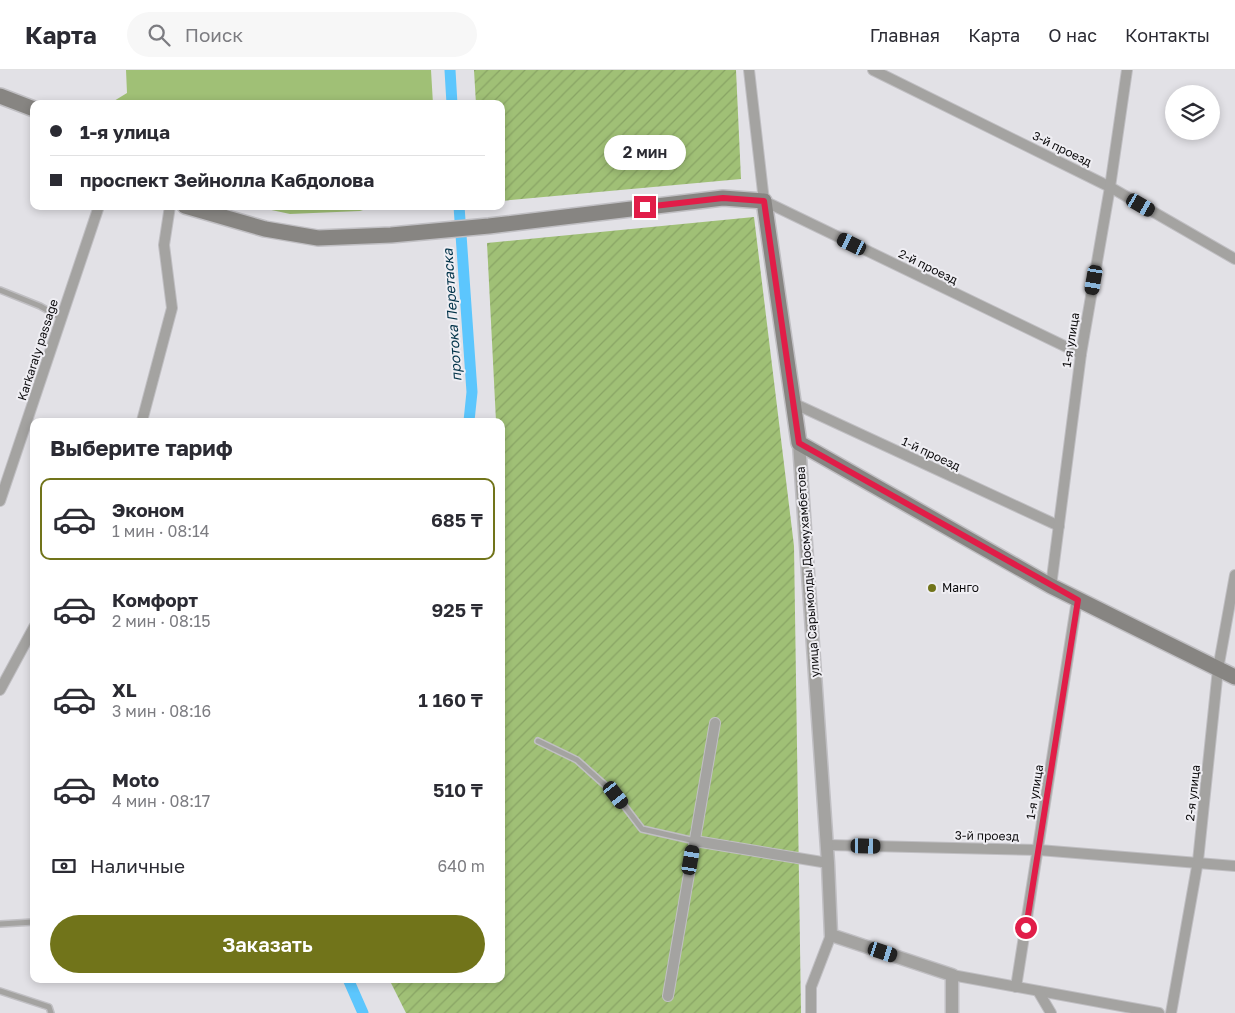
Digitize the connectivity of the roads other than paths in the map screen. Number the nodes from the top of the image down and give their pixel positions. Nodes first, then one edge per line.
1 (749, 70) edge
2 (873, 70) edge
3 (1127, 70) edge
4 (0, 96) edge
5 (30, 107) edge
6 (1110, 187) junction
7 (764, 201) junction
8 (98, 210) edge
9 (169, 210) edge
10 (199, 210) edge
11 (1235, 259) edge
12 (0, 290) edge
13 (61, 318) junction
14 (1081, 354) junction
15 (793, 404) junction
16 (143, 418) edge
17 (799, 443) junction
18 (0, 502) edge
19 (1058, 526) junction
20 (1235, 576) edge
21 (1051, 586) junction
22 (1078, 600) junction
23 (30, 633) edge
24 (1218, 669) junction
25 (4, 671) edge
26 (1235, 677) edge
27 (0, 690) edge
28 (715, 723) dead end
29 (538, 741) dead end
30 (695, 841) junction
31 (827, 845) junction
32 (1039, 850) junction
33 (1198, 861) junction
34 (828, 862) junction
35 (1235, 866) edge
36 (30, 922) edge
37 (0, 924) edge
38 (831, 935) junction
39 (952, 975) junction
40 (1016, 987) junction
41 (0, 991) edge
42 (1038, 991) junction
43 (668, 996) dead end
44 (51, 1013) edge
45 (811, 1013) edge
46 (952, 1013) edge
47 (1051, 1013) edge
48 (1159, 1013) edge
49 (1171, 1013) edge

1 - 7 street, улица Сарымолды Досмухамбетова
2 - 6 street, 3-й проезд
3 - 6 street, 1-я улица
4 - 5 main road
6 - 11 street, 3-й проезд
6 - 14 street, 1-я улица
7 - 10 main road
7 - 14 street, 2-й проезд
7 - 15 main road, улица Сарымолды Досмухамбетова
8 - 13 street, Karkaraly passage
9 - 16 street
12 - 13 lane
13 - 18 street, Karkaraly passage
14 - 19 street, 1-я улица
15 - 17 main road, улица Сарымолды Досмухамбетова
15 - 19 street, 1-й проезд
17 - 21 main road
17 - 31 street, улица Сарымолды Досмухамбетова
19 - 21 street, 1-я улица
20 - 24 street, 2-я улица
21 - 22 main road
22 - 24 main road
22 - 32 street, 1-я улица
23 - 25 street
24 - 26 main road
24 - 33 street, 2-я улица
25 - 27 street
28 - 30 street
29 - 30 lane
30 - 34 street
30 - 43 street
31 - 32 street, 3-й проезд
31 - 34 street, улица Сарымолды Досмухамбетова
32 - 33 street, 3-й проезд
32 - 40 street, 1-я улица
33 - 35 street, 3-й проезд
33 - 49 street, 2-я улица
34 - 38 street, улица Сарымолды Досмухамбетова
36 - 37 lane
38 - 39 street
38 - 45 street, улица Сарымолды Досмухамбетова
39 - 40 street
39 - 46 street
40 - 42 street
41 - 44 lane
42 - 47 street
42 - 48 street

